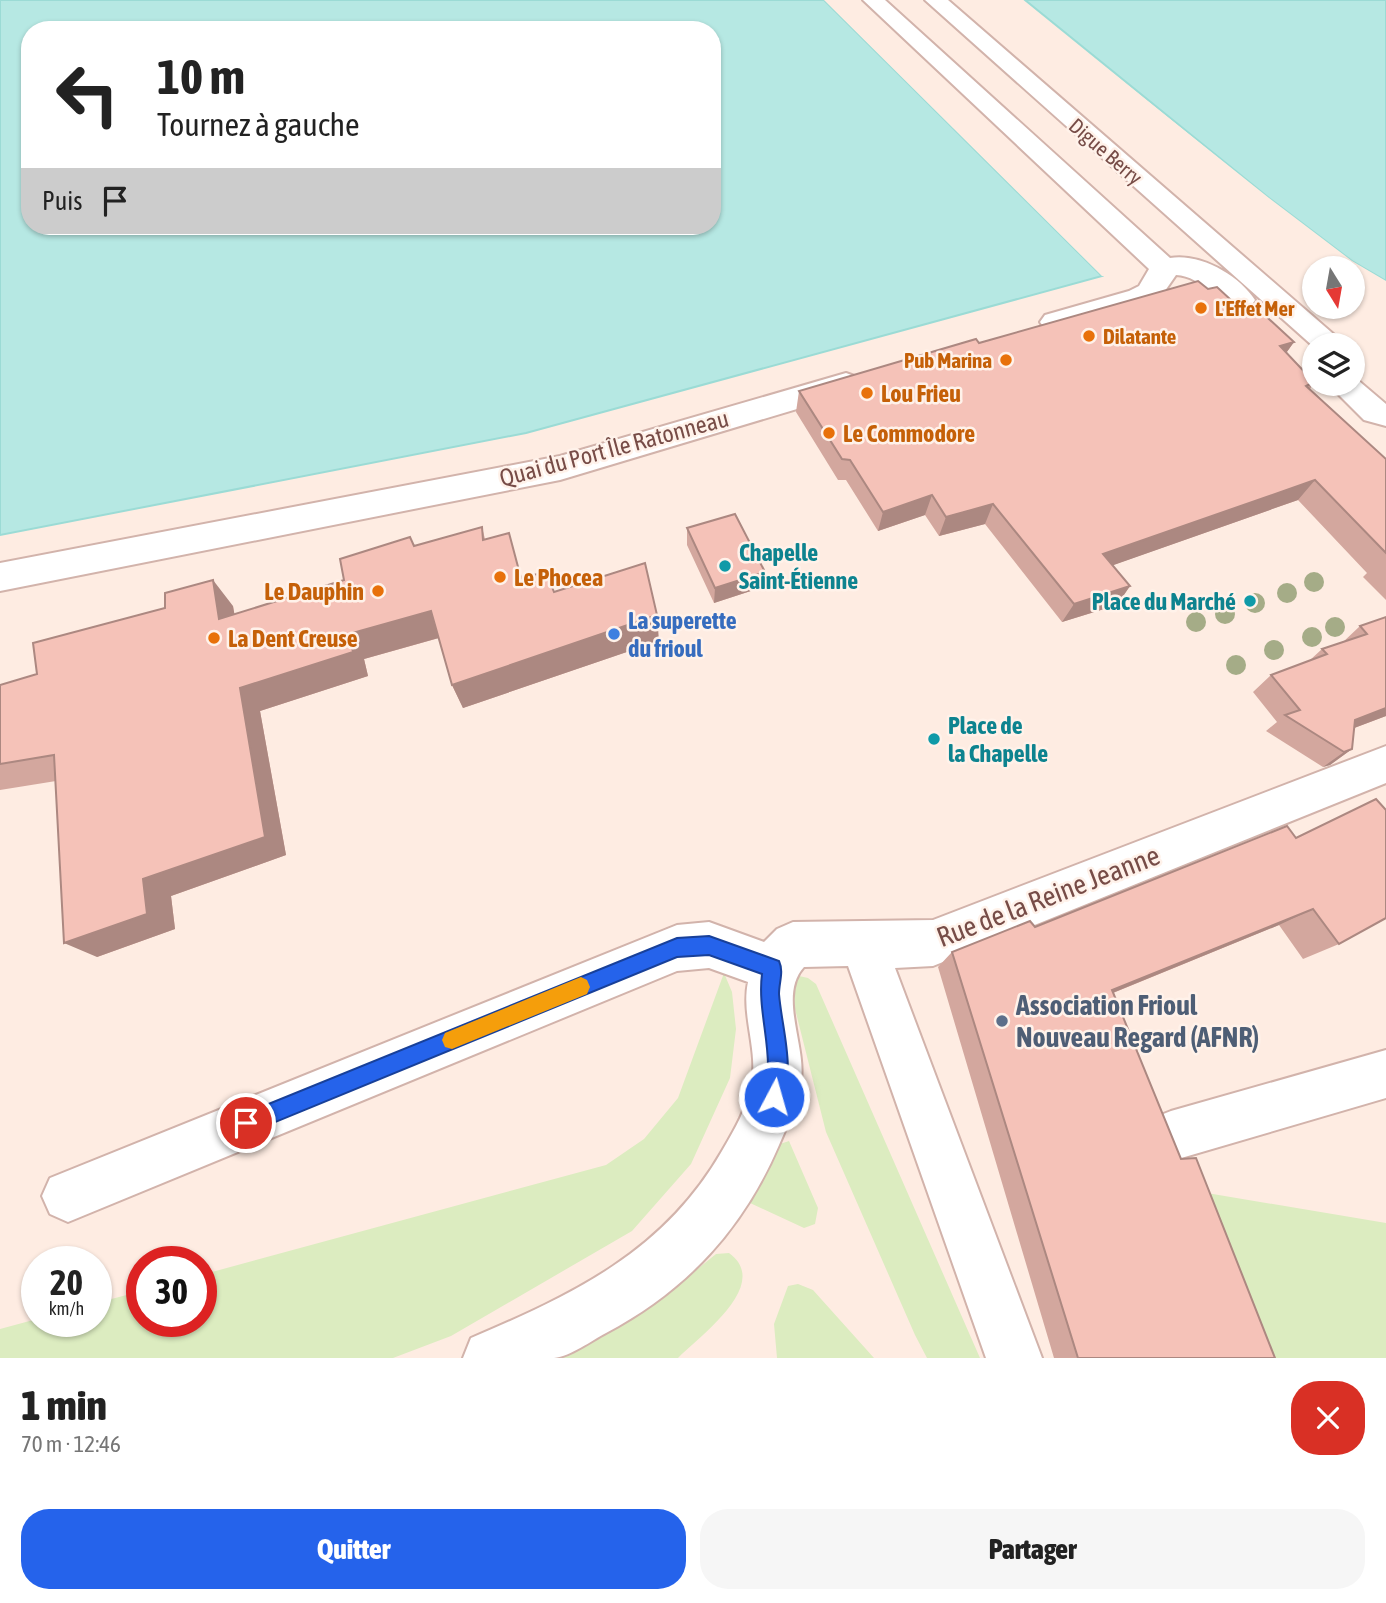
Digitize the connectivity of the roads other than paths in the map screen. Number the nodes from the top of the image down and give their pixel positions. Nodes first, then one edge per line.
1 (873, 0) edge
2 (934, 0) edge
3 (1164, 268) junction
4 (1021, 332) edge
5 (1317, 333) edge
6 (1302, 350) edge
7 (1365, 372) edge
8 (876, 375) edge
9 (1386, 390) edge
10 (1358, 396) edge
11 (1386, 415) edge
12 (0, 577) edge
13 (1386, 764) edge
14 (863, 944) junction
15 (772, 968) junction
16 (1386, 1074) edge
17 (1171, 1136) edge
18 (68, 1196) dead end
19 (491, 1358) edge
20 (1014, 1358) edge

1 - 3 street
2 - 5 street, Digue Berry
3 - 4 street
3 - 6 street
7 - 9 street
8 - 12 street, Quai du Port Île Ratonneau
10 - 11 street
13 - 14 street, Rue de la Reine Jeanne
14 - 15 street, Rue de la Reine Jeanne
14 - 20 street
15 - 18 street
15 - 19 street
16 - 17 street

